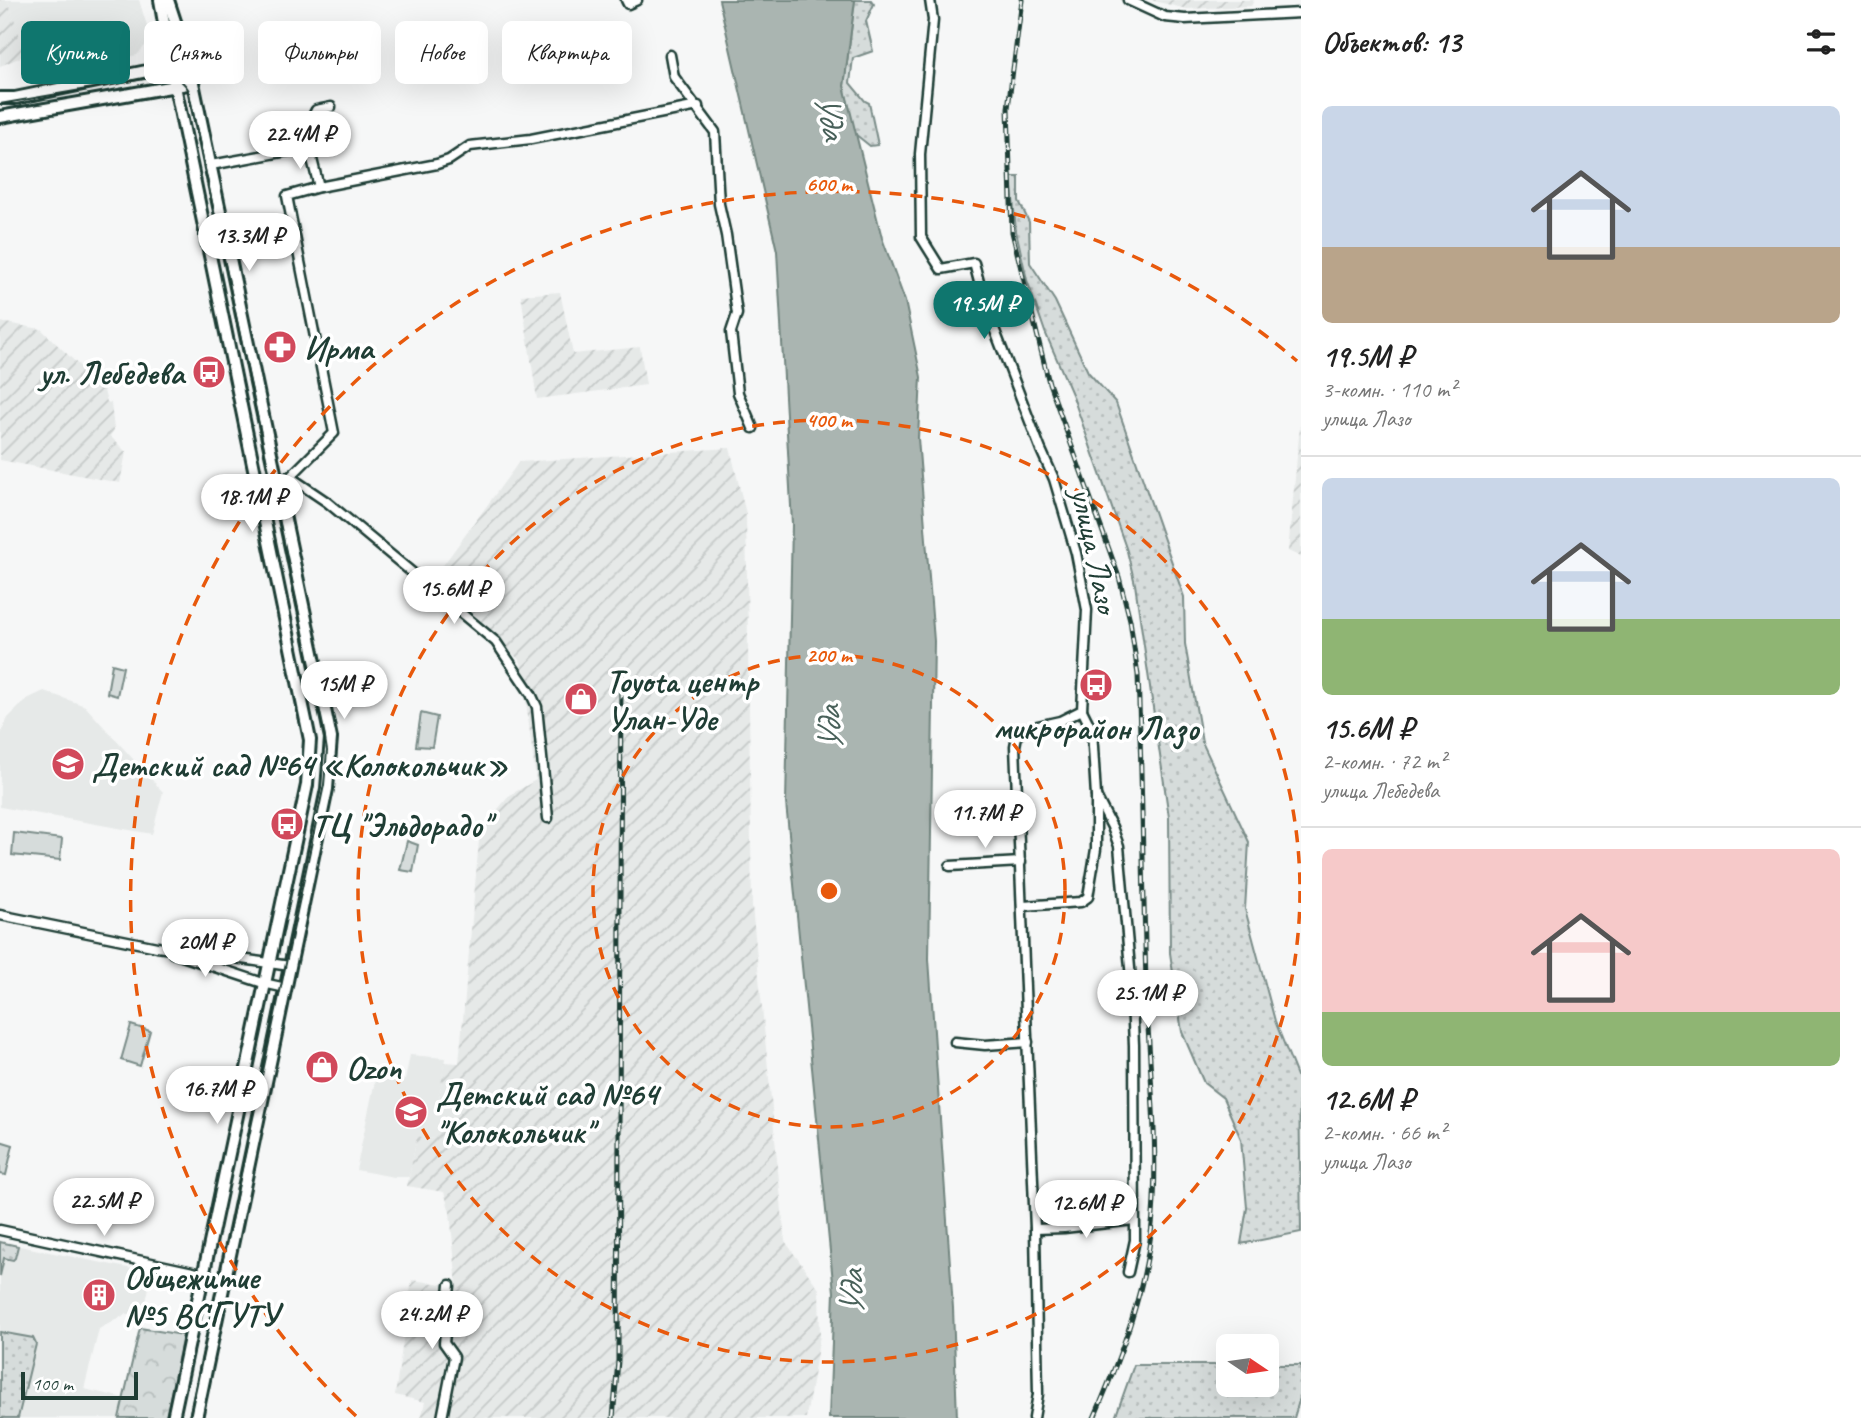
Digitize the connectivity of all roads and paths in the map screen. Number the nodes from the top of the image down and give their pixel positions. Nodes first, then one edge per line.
1 (160, 0) edge
2 (169, 0) edge
3 (626, 0) edge
4 (637, 0) edge
5 (930, 0) edge
6 (1128, 0) edge
7 (1301, 13) edge
8 (164, 21) edge
9 (175, 21) edge
10 (670, 55) dead end
11 (144, 72) edge
12 (177, 84) edge
13 (193, 84) edge
14 (175, 86) junction
15 (0, 98) edge
16 (698, 106) junction
17 (331, 107) dead end
18 (0, 117) edge
19 (309, 147) junction
20 (211, 165) junction
21 (319, 187) junction
22 (752, 428) dead end
23 (290, 477) junction
24 (277, 478) junction
25 (1082, 710) junction
26 (1096, 796) junction
27 (548, 818) dead end
28 (1021, 862) junction
29 (950, 866) dead end
30 (1023, 906) junction
31 (0, 915) edge
32 (157, 947) junction
33 (268, 961) junction
34 (290, 966) junction
35 (263, 983) junction
36 (286, 988) junction
37 (955, 1042) dead end
38 (1028, 1042) junction
39 (1134, 1220) junction
40 (1035, 1229) junction
41 (0, 1230) edge
42 (1128, 1272) dead end
43 (202, 1274) junction
44 (450, 1285) dead end
45 (173, 1418) edge
46 (196, 1418) edge
47 (442, 1418) edge
48 (1034, 1418) edge

1 - 8 main road
2 - 9 main road
3 - 4 street
5 - 25 street, улица Лазо
6 - 7 street
10 - 16 street
11 - 15 main road
12 - 14 main road
13 - 20 main road
14 - 18 main road
14 - 33 main road
16 - 21 street
16 - 22 street
17 - 19 street
19 - 20 street
19 - 21 street
20 - 24 main road
21 - 23 street
23 - 24 street
23 - 27 street
24 - 34 main road
25 - 26 street
25 - 28 street
26 - 30 street
26 - 39 street
28 - 29 street
28 - 30 street
30 - 38 street
31 - 32 street
32 - 33 street
32 - 35 street
33 - 34 street
33 - 35 main road
34 - 36 main road
35 - 36 street
35 - 43 main road
36 - 46 main road
37 - 38 street
38 - 40 street
39 - 40 street
39 - 42 street
40 - 48 street
41 - 43 street
43 - 45 main road
44 - 47 street

